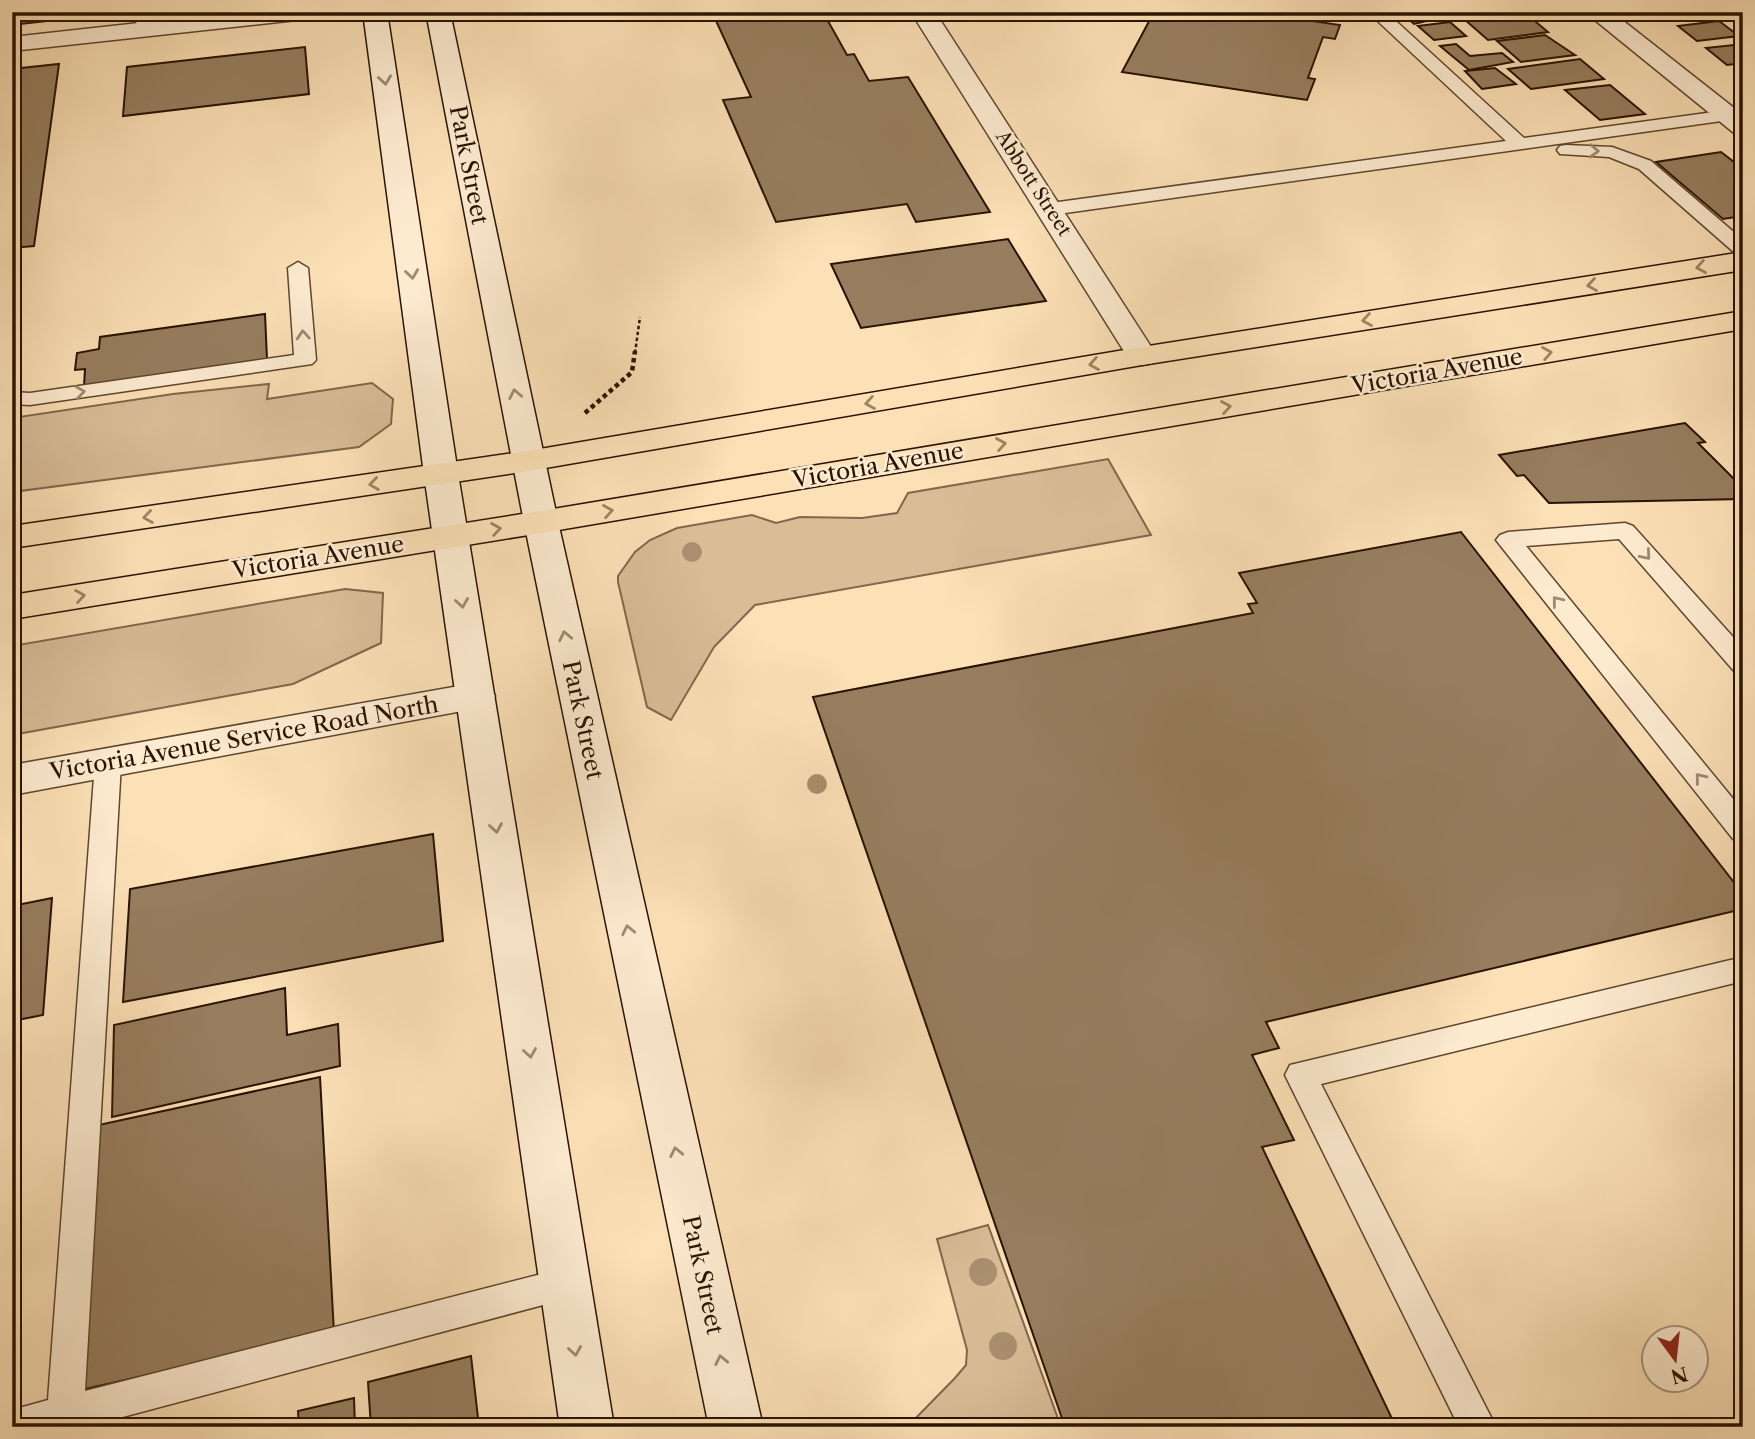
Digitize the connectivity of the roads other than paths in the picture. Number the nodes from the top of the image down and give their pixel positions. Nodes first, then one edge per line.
1 (306, 12) edge
2 (375, 12) edge
3 (438, 12) edge
4 (923, 12) edge
5 (1377, 12) edge
6 (1597, 12) edge
7 (145, 21) edge
8 (12, 44) edge
9 (1738, 119) edge
10 (1523, 147) junction
11 (1051, 209) junction
12 (1743, 250) edge
13 (1743, 261) edge
14 (298, 268) dead end
15 (1743, 320) edge
16 (1142, 356) junction
17 (12, 398) edge
18 (528, 461) junction
19 (441, 474) junction
20 (541, 522) junction
21 (452, 536) junction
22 (12, 537) edge
23 (12, 607) edge
24 (1732, 638) edge
25 (1743, 665) edge
26 (476, 696) junction
27 (108, 763) junction
28 (12, 780) edge
29 (1743, 831) edge
30 (1743, 969) edge
31 (565, 1284) junction
32 (65, 1414) junction
33 (15, 1427) edge
34 (587, 1427) edge
35 (736, 1427) edge
36 (1478, 1427) edge

1 - 7 main road
2 -> 19 main road
18 -> 3 main road, Park Street
4 - 11 main road, Abbott Street
5 - 10 lane
6 - 9 main road
7 - 8 main road
9 - 10 lane
10 - 11 lane
10 -> 12 lane
11 - 16 main road, Abbott Street
13 -> 16 main road
17 -> 14 lane
20 -> 15 main road, Victoria Avenue
16 -> 18 main road
18 - 19 main road
18 - 20 main road, Park Street
19 - 21 main road
19 -> 22 main road
21 -> 20 main road, Victoria Avenue
35 -> 20 main road, Park Street
23 -> 21 main road, Victoria Avenue
21 -> 26 main road
24 - 25 lane
29 -> 24 lane
26 - 27 main road, Victoria Avenue Service Road North
26 -> 31 main road
27 - 28 main road, Victoria Avenue Service Road North
27 - 32 lane
30 - 36 lane
31 - 32 lane
31 -> 34 main road
32 - 33 lane

